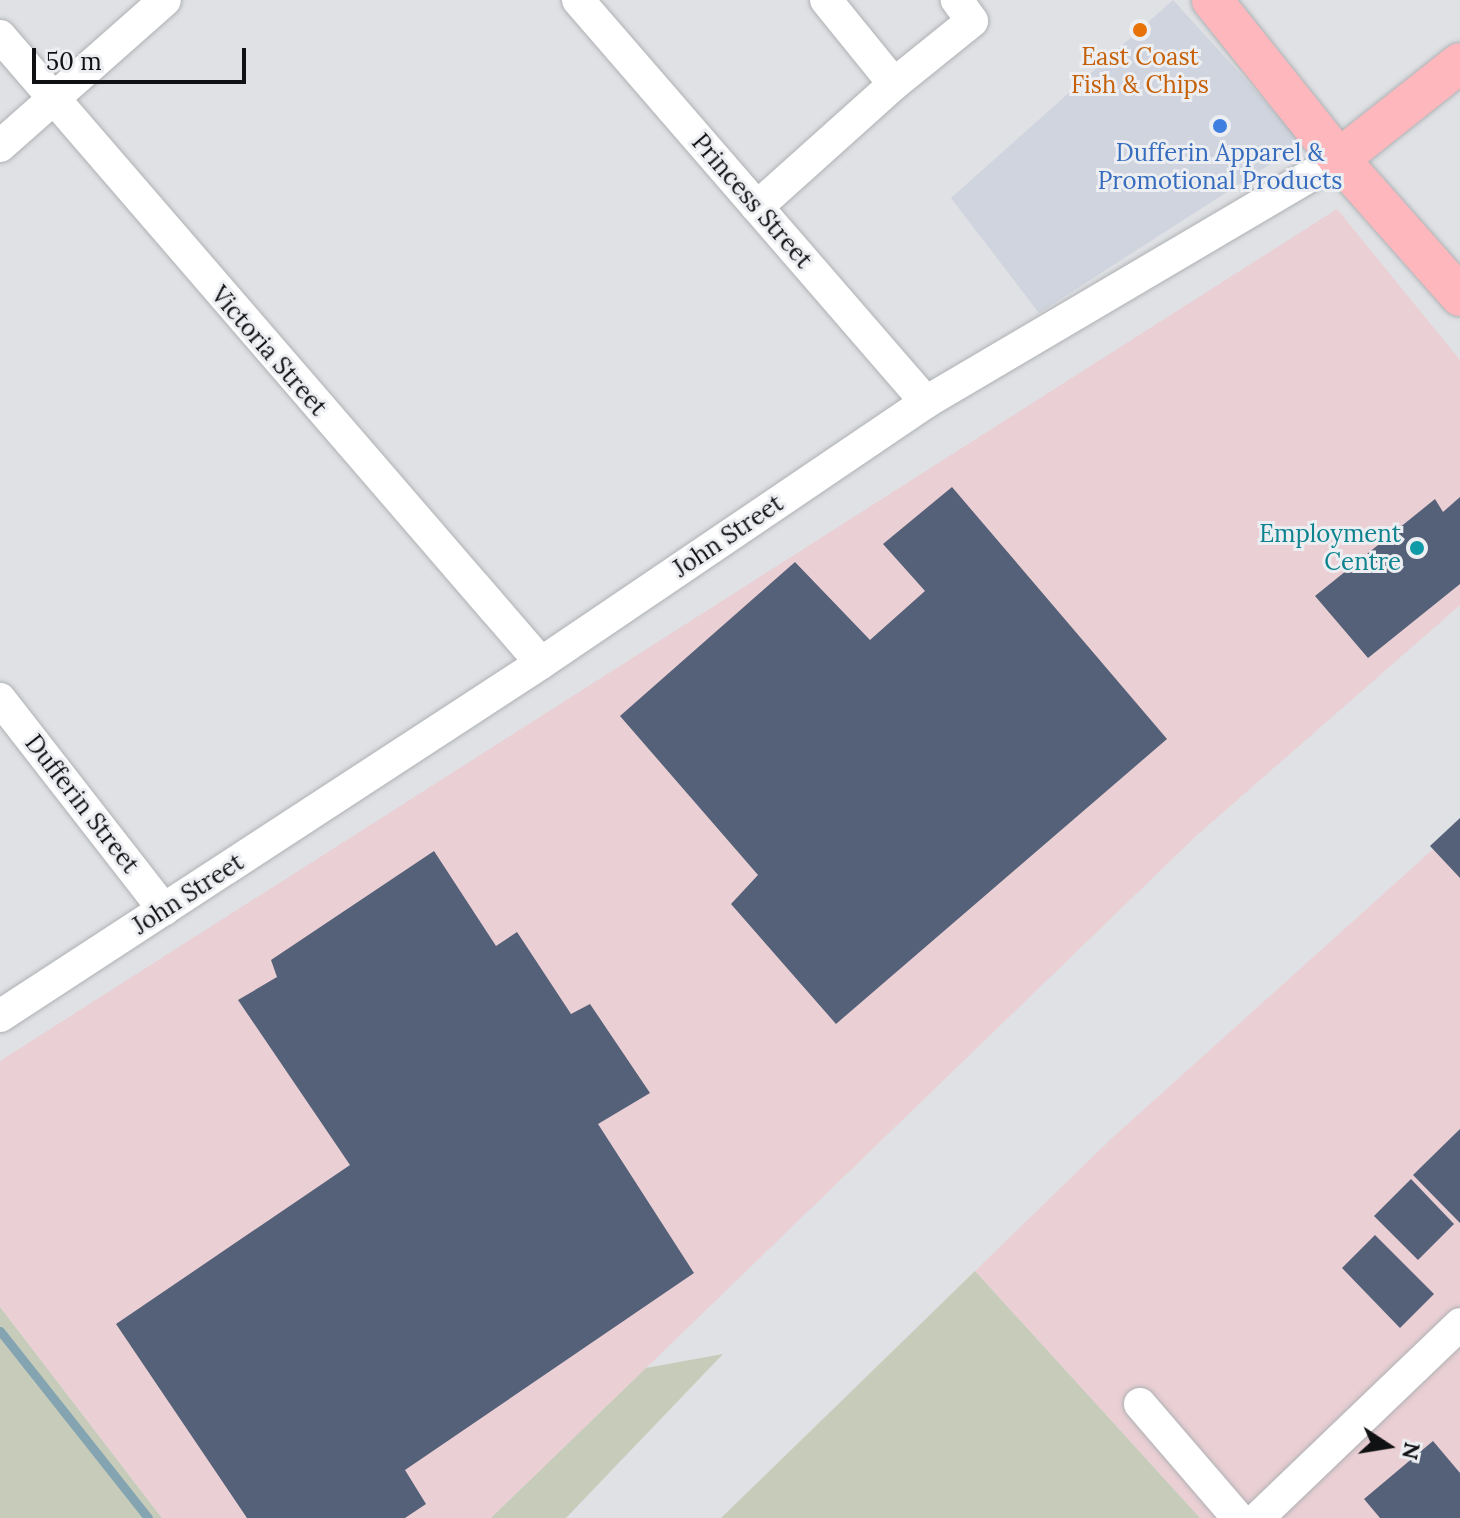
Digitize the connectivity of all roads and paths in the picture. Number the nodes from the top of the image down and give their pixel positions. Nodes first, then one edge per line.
1 (165, 0) edge
2 (578, 0) edge
3 (826, 0) edge
4 (957, 0) edge
5 (1212, 0) edge
6 (0, 36) edge
7 (1460, 63) edge
8 (894, 84) junction
9 (50, 100) junction
10 (0, 146) edge
11 (1339, 159) junction
12 (757, 207) junction
13 (1460, 296) edge
14 (926, 402) junction
15 (541, 663) junction
16 (0, 699) edge
17 (164, 910) junction
18 (0, 1016) edge
19 (1460, 1324) edge
20 (1140, 1404) dead end
21 (1238, 1518) edge
22 (1258, 1518) edge

1 - 9 street
2 - 12 street, Princess Street
3 - 8 street
4 - 8 street
5 - 11 main road
6 - 9 street, Victoria Street
7 - 11 main road, John Street
8 - 12 street
9 - 10 street
9 - 15 street, Victoria Street
11 - 13 main road
11 - 14 street, John Street
12 - 14 street, Princess Street
14 - 15 street, John Street
15 - 17 street, John Street
16 - 17 street, Dufferin Street
17 - 18 street, John Street
19 - 22 street
20 - 21 street

